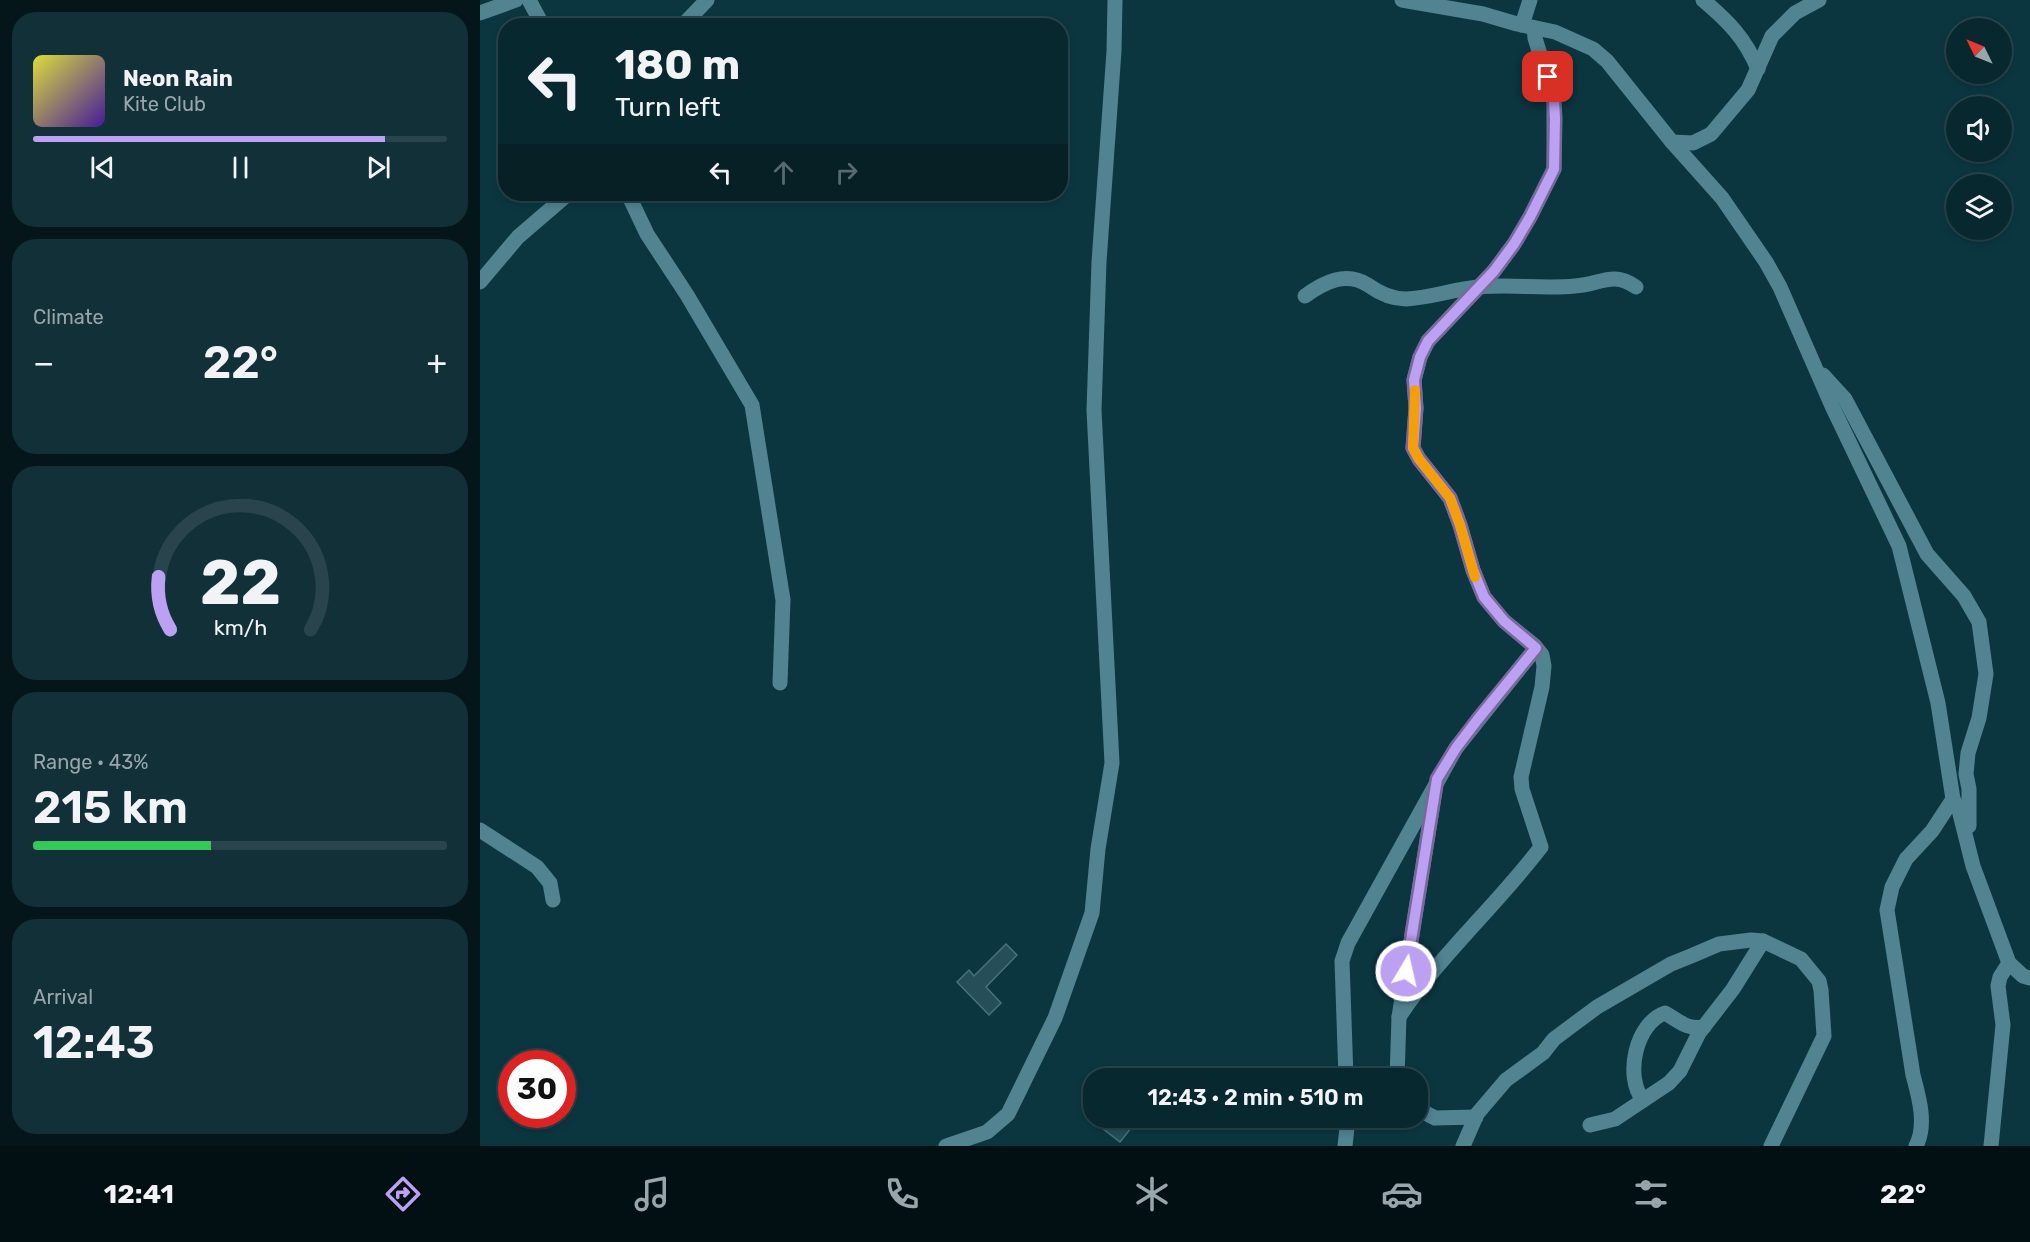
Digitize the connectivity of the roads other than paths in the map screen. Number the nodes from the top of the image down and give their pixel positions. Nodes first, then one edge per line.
1 (516, 0) edge
2 (529, 0) edge
3 (707, 0) edge
4 (1115, 0) edge
5 (1402, 0) edge
6 (1530, 0) edge
7 (1703, 0) edge
8 (1819, 0) edge
9 (480, 13) edge
10 (539, 18) edge
11 (690, 18) edge
12 (1528, 26) junction
13 (1758, 69) junction
14 (1672, 141) junction
15 (560, 201) edge
16 (631, 201) edge
17 (480, 282) edge
18 (1479, 287) junction
19 (1636, 287) dead end
20 (1305, 296) dead end
21 (1815, 366) junction
22 (1536, 648) junction
23 (780, 683) dead end
24 (1437, 779) junction
25 (1953, 799) junction
26 (480, 830) edge
27 (1969, 844) junction
28 (553, 900) dead end
29 (1763, 941) junction
30 (2009, 963) junction
31 (2030, 978) edge
32 (1399, 1017) junction
33 (1704, 1027) junction
34 (1346, 1068) edge
35 (1397, 1068) edge
36 (1643, 1100) junction
37 (1428, 1114) edge
38 (1476, 1117) junction
39 (1590, 1125) dead end
40 (1347, 1128) edge
41 (946, 1146) edge
42 (1345, 1146) edge
43 (1463, 1146) edge
44 (1771, 1146) edge
45 (1916, 1146) edge
46 (1991, 1146) edge

1 - 9 street
2 - 10 street
3 - 11 street
4 - 41 street
5 - 12 street
6 - 12 street
7 - 13 street
8 - 13 street
12 - 14 street
12 - 18 street
13 - 14 street
14 - 21 street
15 - 17 street
16 - 23 street
18 - 19 street
18 - 20 street
18 - 22 street
21 - 25 street
21 - 27 street
22 - 24 street
22 - 32 street
24 - 32 street
24 - 34 street
25 - 27 street
25 - 45 street
26 - 28 street
27 - 30 street
29 - 33 street
29 - 38 street
29 - 44 street
30 - 31 street
30 - 46 street
32 - 35 street
33 - 36 street
33 - 36 street
36 - 39 street
37 - 38 street
38 - 43 street
40 - 42 street

